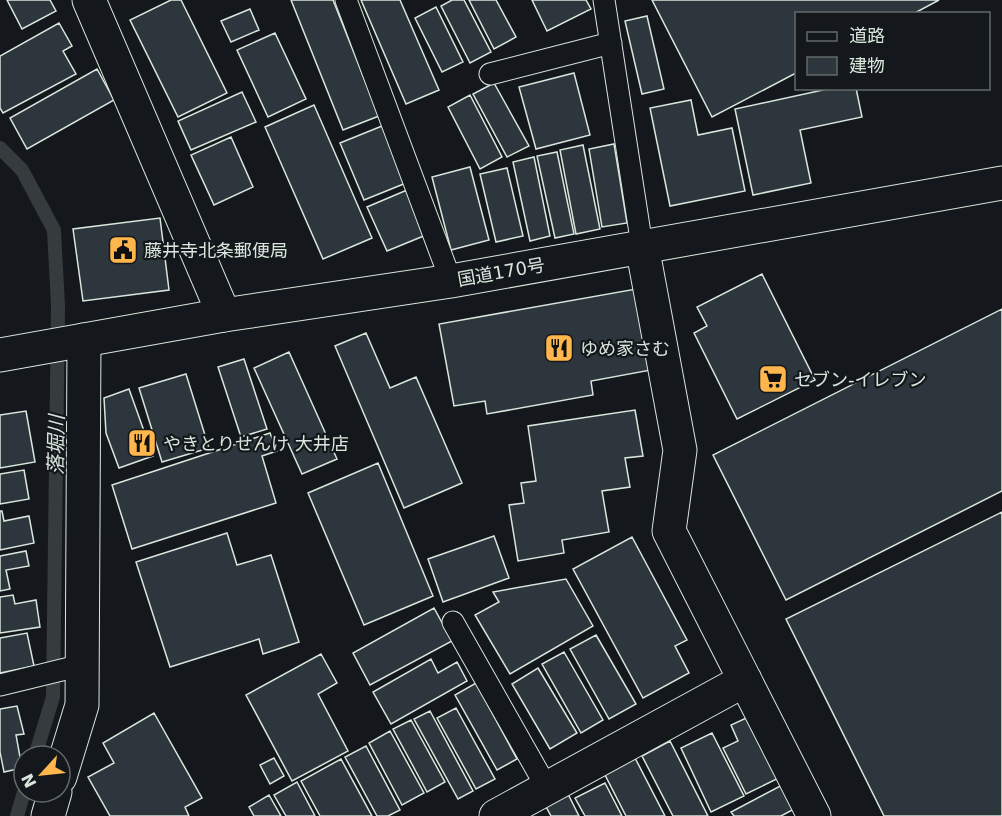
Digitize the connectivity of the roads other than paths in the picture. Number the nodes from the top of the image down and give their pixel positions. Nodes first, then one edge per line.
1 (89, 0) edge
2 (346, 0) edge
3 (604, 0) edge
4 (611, 43) junction
5 (490, 74) dead end
6 (1002, 183) edge
7 (642, 246) junction
8 (451, 281) junction
9 (224, 315) junction
10 (64, 344) junction
11 (0, 355) edge
12 (453, 622) dead end
13 (73, 668) junction
14 (745, 680) junction
15 (6, 684) edge
16 (70, 744) edge
17 (547, 788) junction
18 (496, 816) edge
19 (814, 816) edge

1 - 9 main road
2 - 8 lane
3 - 4 lane
4 - 5 lane
4 - 7 lane
6 - 7 main road, 国道170号
7 - 8 main road, 国道170号
7 - 14 main road
8 - 9 main road, 国道170号
9 - 10 main road, 国道170号
10 - 11 main road, 国道170号
10 - 13 main road
12 - 17 lane
13 - 15 lane
13 - 16 main road
14 - 17 main road
14 - 19 main road
17 - 18 main road

